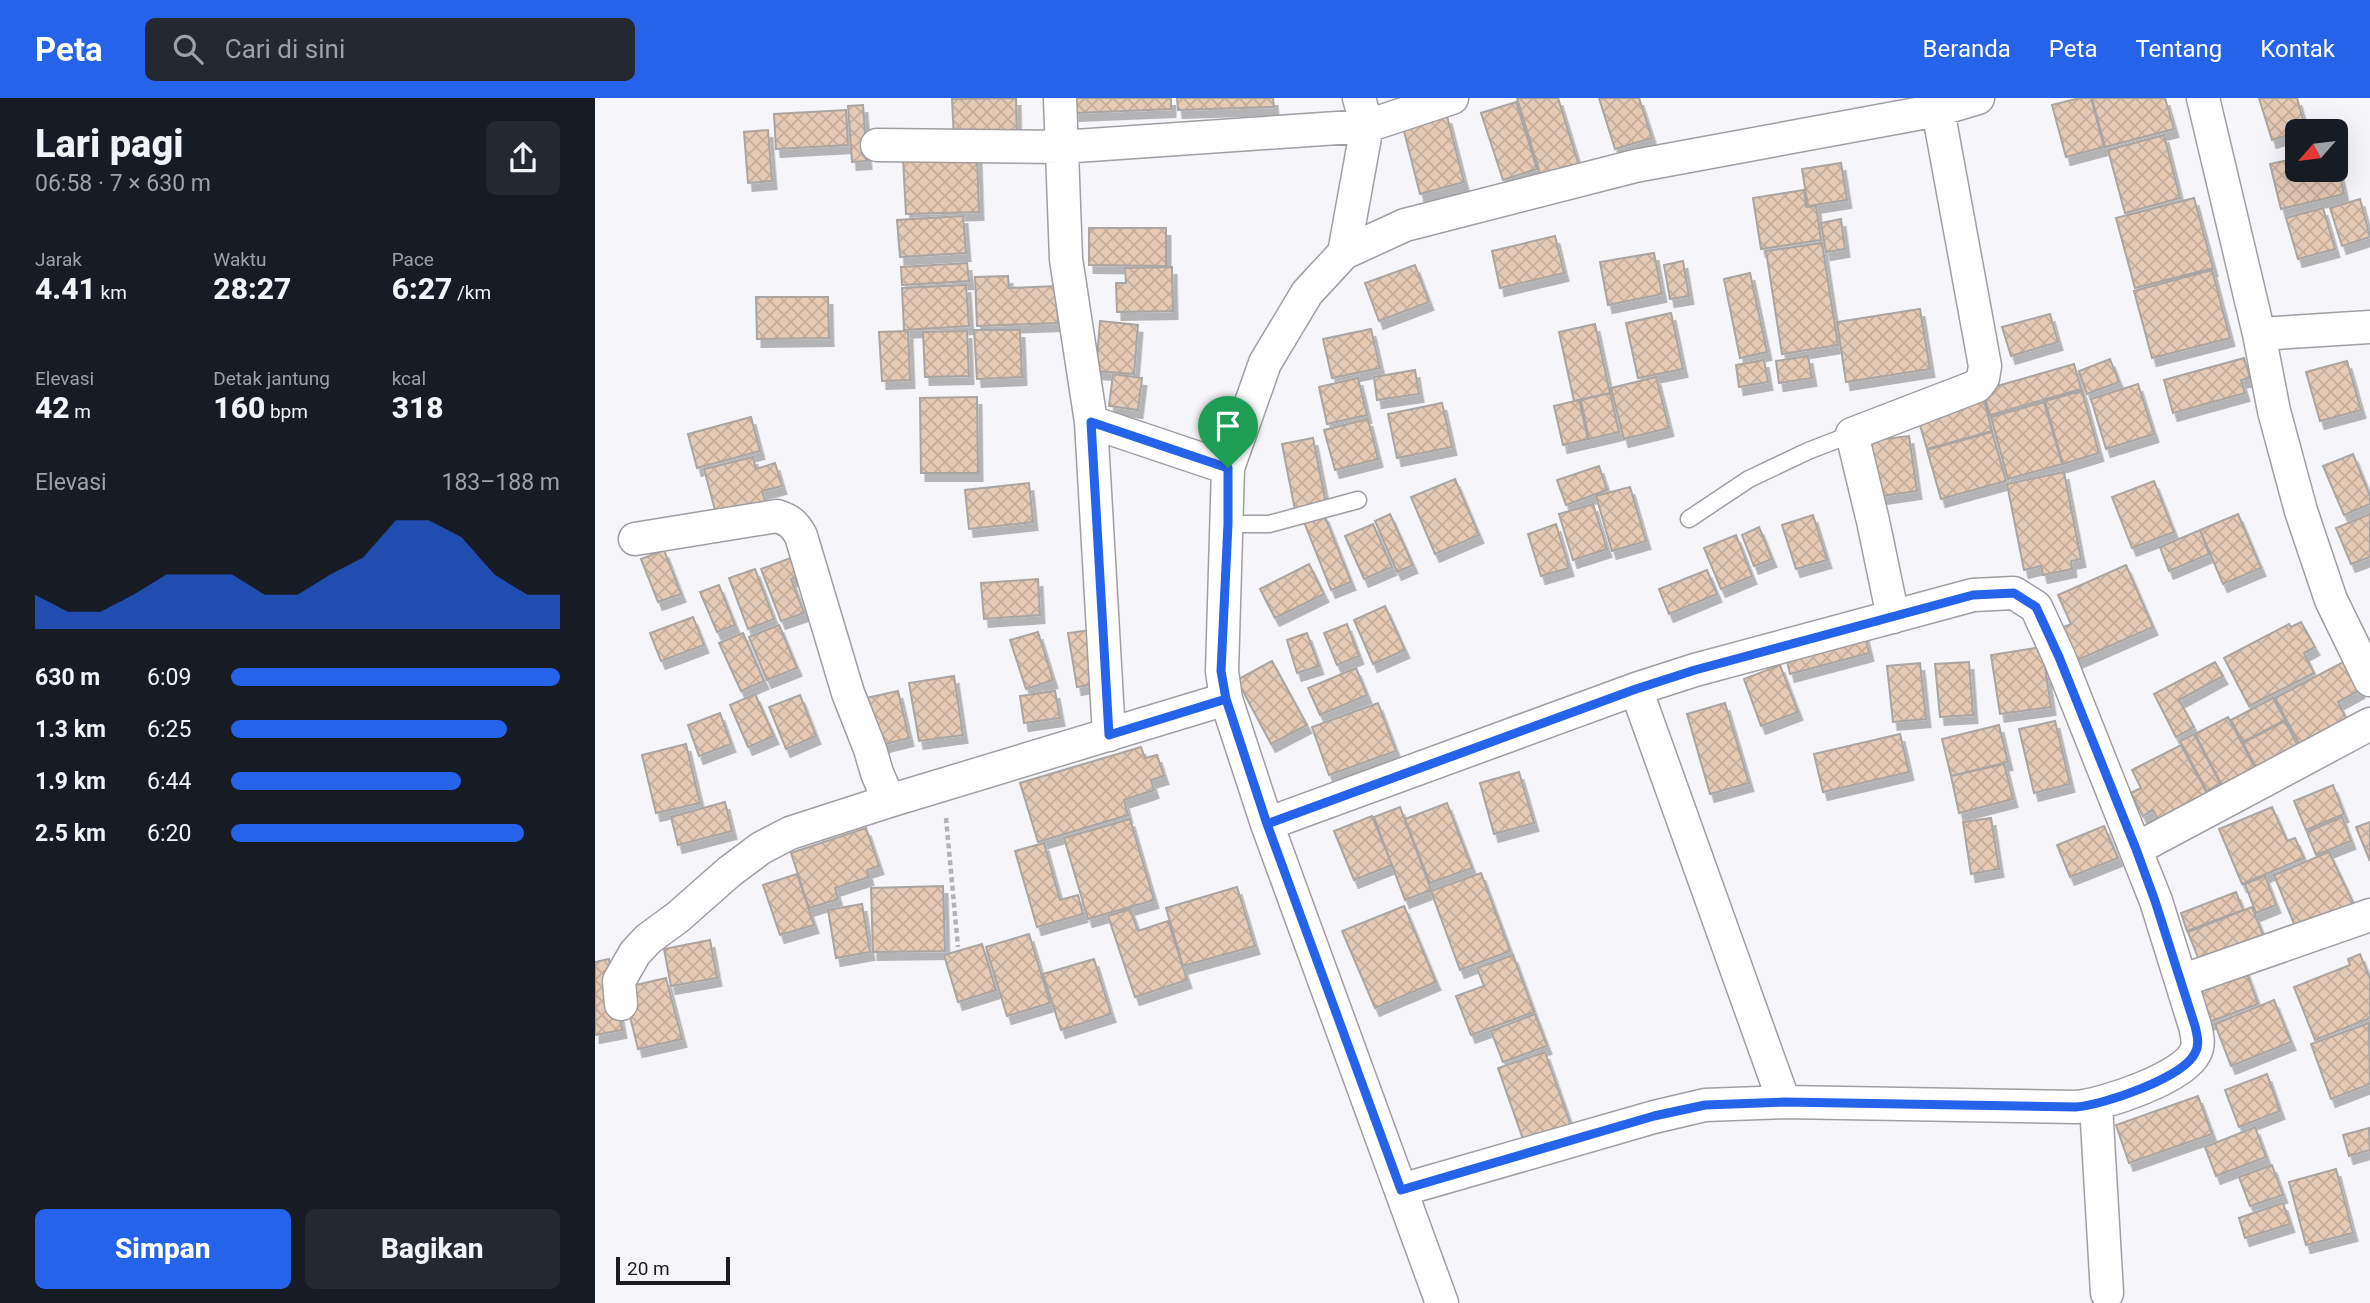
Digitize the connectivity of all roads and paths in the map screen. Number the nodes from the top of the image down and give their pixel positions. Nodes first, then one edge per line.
1 (1060, 98) edge
2 (1452, 98) edge
3 (1978, 98) edge
4 (2203, 98) edge
5 (1938, 110) junction
6 (1363, 112) edge
7 (877, 145) dead end
8 (1061, 147) junction
9 (1344, 253) junction
10 (2370, 327) edge
11 (2259, 334) junction
12 (1091, 422) junction
13 (1852, 434) junction
14 (1228, 468) junction
15 (1359, 500) dead end
16 (1689, 519) dead end
17 (1228, 524) junction
18 (635, 539) dead end
19 (1893, 617) junction
20 (2370, 680) edge
21 (1636, 689) junction
22 (1226, 699) junction
23 (2370, 724) edge
24 (1109, 735) junction
25 (943, 786) junction
26 (889, 801) junction
27 (1267, 824) junction
28 (2136, 849) junction
29 (2370, 915) edge
30 (958, 947) dead end
31 (2181, 981) junction
32 (621, 1004) dead end
33 (1784, 1102) junction
34 (2096, 1105) junction
35 (1401, 1190) junction
36 (2106, 1293) dead end
37 (1442, 1303) edge

1 - 8 street
2 - 6 street
3 - 5 street
4 - 11 street
5 - 9 street
5 - 13 street
6 - 8 street
6 - 9 street
7 - 8 street
8 - 12 street
9 - 14 street
10 - 11 street
11 - 20 street
12 - 14 street
12 - 24 street
13 - 16 lane
13 - 19 street
14 - 17 street
15 - 17 lane
17 - 22 street
18 - 26 street
19 - 21 street
19 - 28 street
21 - 27 street
21 - 33 street
22 - 24 street
22 - 27 street
23 - 28 street
24 - 25 street
25 - 26 street
25 - 30 path
26 - 32 street
27 - 35 street
28 - 31 street
29 - 31 street
31 - 34 street
33 - 34 street
33 - 35 street
34 - 36 street
35 - 37 street

